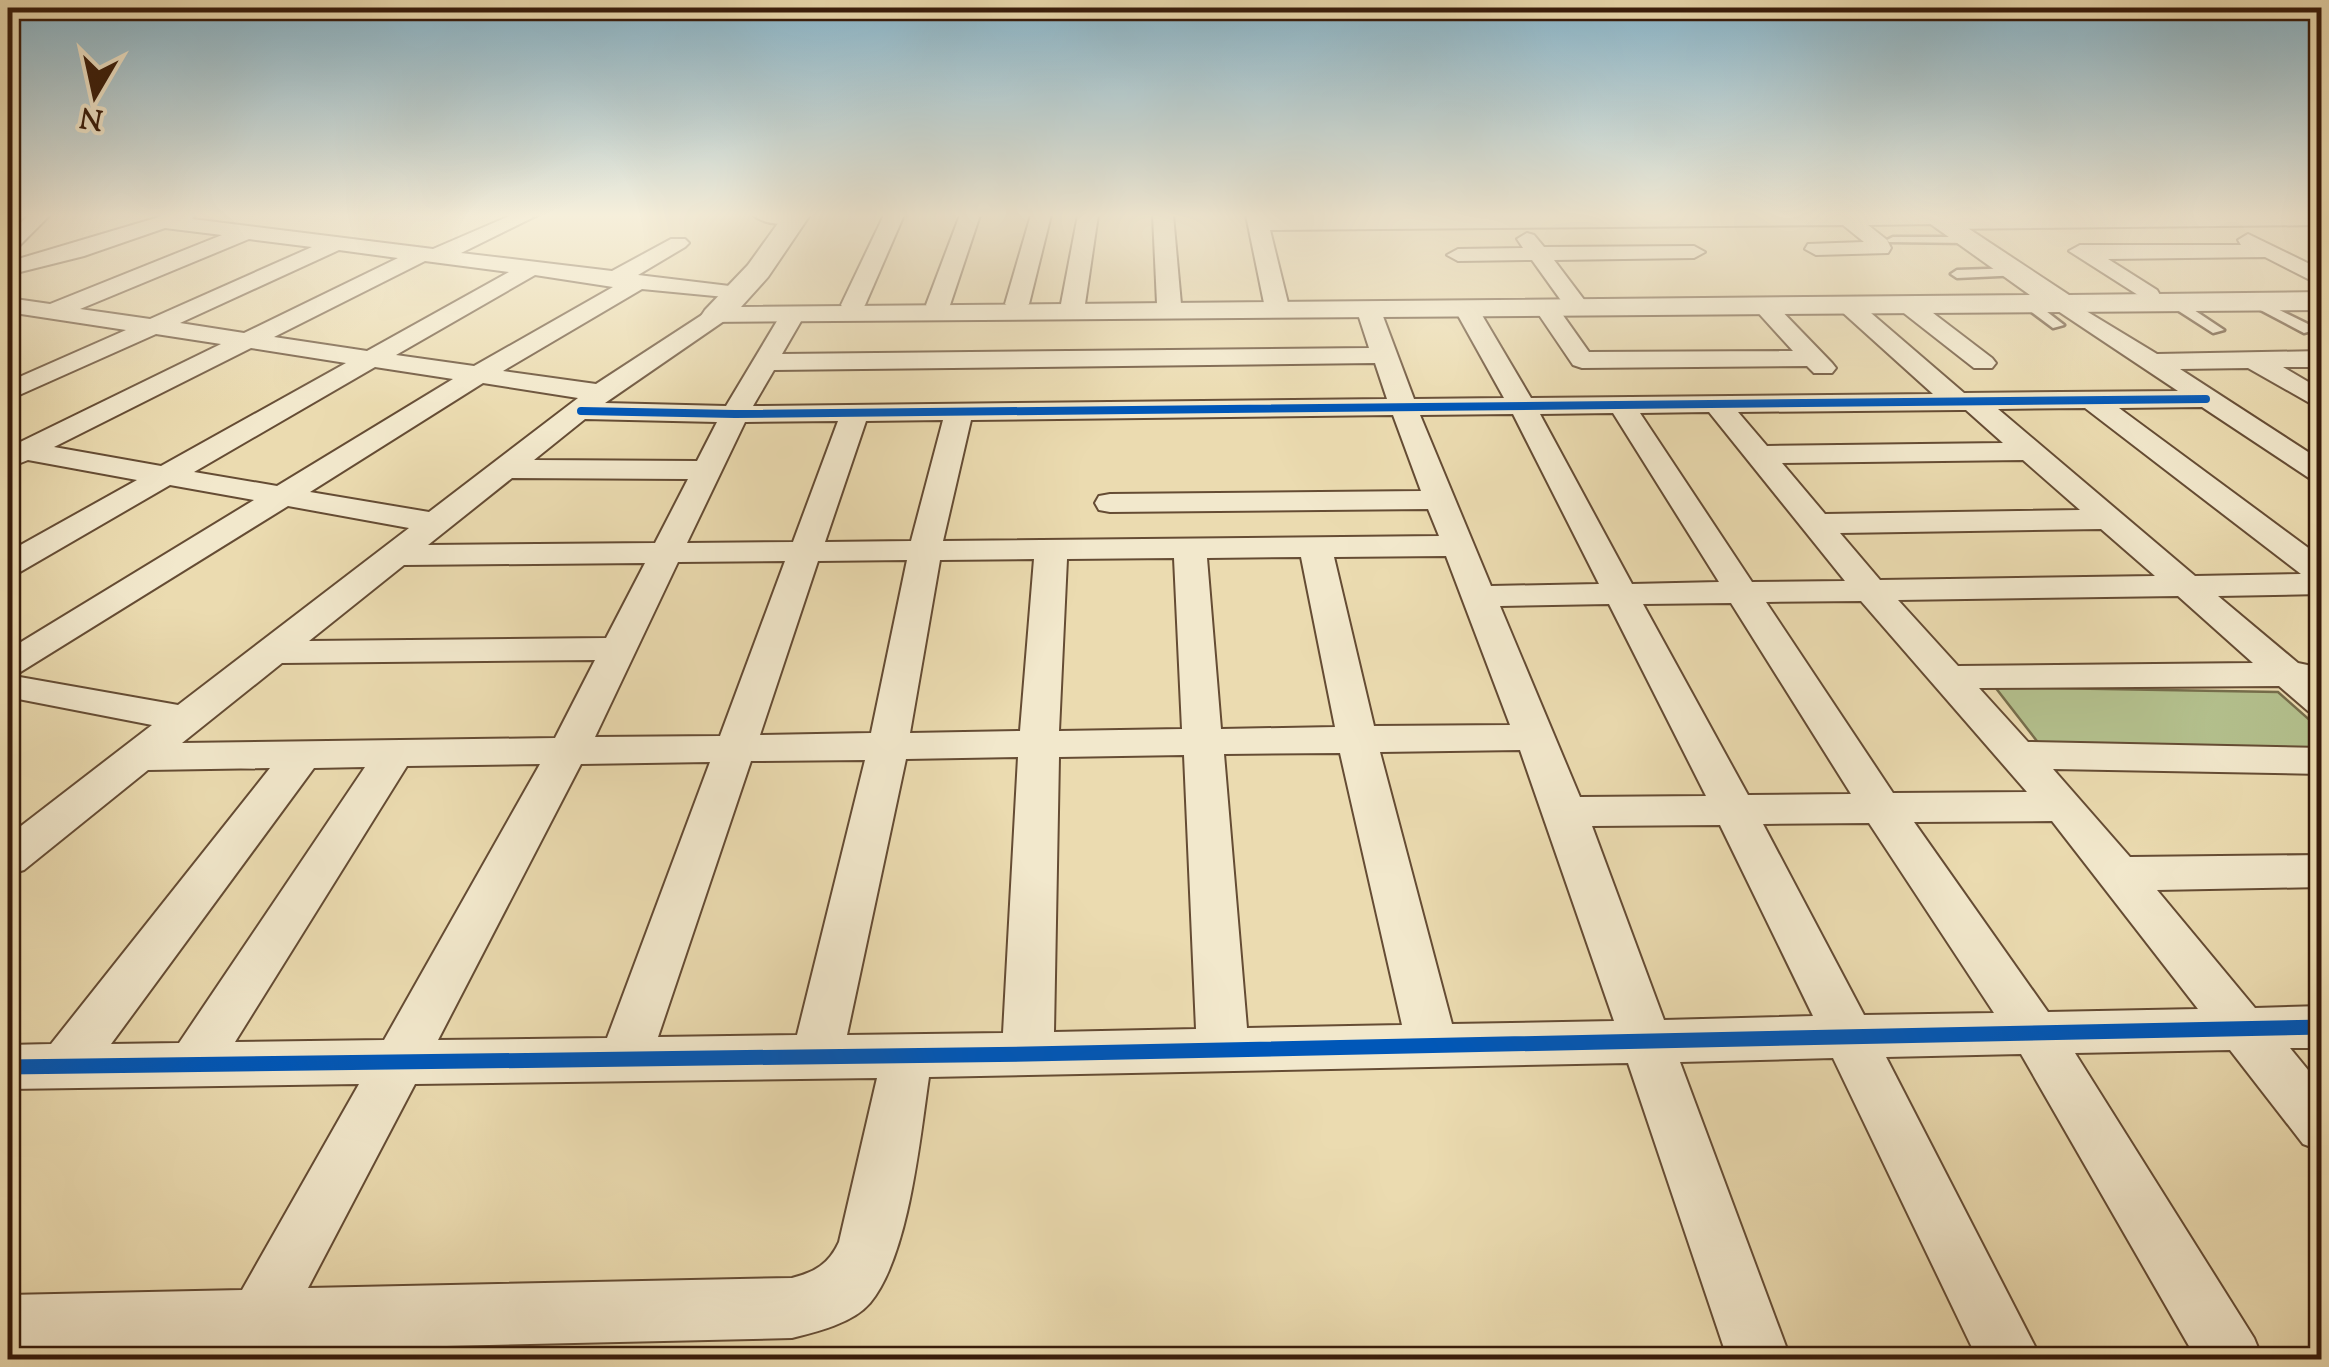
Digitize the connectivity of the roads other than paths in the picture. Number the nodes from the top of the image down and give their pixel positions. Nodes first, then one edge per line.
1 (133, 279) edge
2 (255, 279) edge
3 (378, 279) edge
4 (512, 279) edge
5 (606, 279) edge
6 (628, 279) edge
7 (747, 279) edge
8 (865, 279) edge
9 (947, 279) edge
10 (1024, 279) edge
11 (1077, 279) edge
12 (1168, 279) edge
13 (1271, 279) edge
14 (1549, 279) edge
15 (2023, 279) edge
16 (2128, 279) edge
17 (625, 281) junction
18 (2322, 297) edge
19 (2162, 299) junction
20 (2255, 302) junction
21 (1276, 303) junction
22 (938, 304) junction
23 (1017, 304) junction
24 (1073, 304) junction
25 (1169, 304) junction
26 (727, 305) junction
27 (853, 305) junction
28 (1560, 305) junction
29 (1908, 305) junction
30 (8, 306) edge
31 (1849, 306) junction
32 (1764, 307) junction
33 (2050, 307) junction
34 (1467, 310) junction
35 (1369, 311) junction
36 (51, 312) junction
37 (792, 316) junction
38 (147, 326) junction
39 (8, 330) edge
40 (2218, 330) dead end
41 (2309, 330) dead end
42 (250, 339) junction
43 (1385, 355) junction
44 (368, 358) junction
45 (1813, 358) junction
46 (2322, 359) edge
47 (2253, 360) junction
48 (768, 362) junction
49 (2150, 362) junction
50 (1983, 364) dead end
51 (482, 373) junction
52 (8, 392) edge
53 (2206, 399) junction
54 (2091, 400) junction
55 (591, 402) junction
56 (1855, 402) junction
57 (1966, 402) junction
58 (2322, 402) edge
59 (1717, 404) junction
60 (1621, 405) junction
61 (1522, 406) junction
62 (1403, 407) junction
63 (959, 411) junction
64 (855, 412) junction
65 (735, 414) junction
66 (2322, 438) edge
67 (2270, 441) junction
68 (13, 446) edge
69 (2030, 451) junction
70 (1761, 454) junction
71 (506, 469) junction
72 (706, 470) junction
73 (2322, 474) edge
74 (167, 476) junction
75 (283, 499) junction
76 (1440, 500) junction
77 (1110, 504) dead end
78 (2112, 519) junction
79 (437, 524) junction
80 (1816, 524) junction
81 (1459, 546) junction
82 (1190, 548) junction
83 (1316, 549) junction
84 (925, 550) junction
85 (1051, 550) junction
86 (805, 552) junction
87 (664, 553) junction
88 (398, 554) junction
89 (8, 565) edge
90 (2322, 574) edge
91 (2322, 584) edge
92 (2189, 586) junction
93 (1872, 592) junction
94 (1617, 593) junction
95 (1743, 593) junction
96 (1480, 596) junction
97 (617, 649) junction
98 (275, 652) junction
99 (8, 666) edge
100 (2305, 674) edge
101 (1948, 677) junction
102 (8, 686) edge
103 (2322, 703) edge
104 (187, 719) junction
105 (1534, 737) junction
106 (1357, 738) junction
107 (1202, 742) junction
108 (1039, 744) junction
109 (888, 748) junction
110 (735, 750) junction
111 (395, 752) junction
112 (568, 752) junction
113 (303, 754) junction
114 (2019, 755) junction
115 (138, 757) junction
116 (2322, 761) edge
117 (2062, 806) junction
118 (1734, 809) junction
119 (1882, 809) junction
120 (1565, 812) junction
121 (8, 859) edge
122 (2322, 870) edge
123 (2118, 874) junction
124 (2322, 1026) edge
125 (2242, 1029) junction
126 (2033, 1030) junction
127 (1846, 1038) junction
128 (1648, 1043) junction
129 (1432, 1045) junction
130 (1223, 1050) junction
131 (907, 1054) junction
132 (1028, 1054) junction
133 (817, 1057) junction
134 (624, 1060) junction
135 (401, 1063) junction
136 (193, 1064) junction
137 (64, 1066) junction
138 (8, 1068) edge
139 (2322, 1127) edge
140 (8, 1326) edge
141 (247, 1341) edge
142 (1760, 1360) edge
143 (2011, 1360) edge
144 (2232, 1360) edge

1 - 36 street
2 - 38 street
3 - 42 street
4 - 44 street
5 - 17 street
6 - 17 street
7 - 26 street
8 - 27 street
9 - 22 street
10 - 23 street
11 - 24 street
12 - 25 street
13 - 21 street
14 - 28 street
15 - 33 street
16 - 19 street
17 - 26 street
17 - 51 street
18 - 19 street
18 - 20 street
19 - 20 street
19 - 33 street
19 - 40 lane
20 - 41 lane
21 - 25 street
21 - 28 street
22 - 23 street
22 - 27 street
23 - 24 street
24 - 25 street
26 - 27 street
26 - 37 street
26 - 55 street
28 - 32 street
28 - 33 street
28 - 34 street
28 - 45 street
29 - 31 street
29 - 33 street
29 - 50 street
30 - 36 street
31 - 32 street
31 - 57 street
32 - 45 street
33 - 49 street
34 - 35 street
34 - 61 street
35 - 37 street
35 - 43 street
36 - 38 street
36 - 39 street
37 - 48 street
38 - 42 street
38 - 52 street
42 - 44 street
42 - 68 street
43 - 48 street
43 - 62 street
44 - 51 street
44 - 74 street
45 - 56 street
46 - 47 street
47 - 49 street
47 - 58 street
48 - 65 street
49 - 53 street
51 - 55 street
51 - 75 street
53 - 54 street
53 - 67 street
54 - 57 street
54 - 90 street
55 - 65 street
55 - 71 street
56 - 57 street
56 - 59 street
57 - 69 street
59 - 60 street
59 - 70 street
60 - 61 street
60 - 95 street
61 - 62 street
61 - 94 street
62 - 63 street
62 - 76 street
63 - 64 street
63 - 84 street
64 - 65 street
64 - 86 street
65 - 72 street
66 - 67 street
67 - 73 street
68 - 74 street
69 - 70 street
69 - 78 street
70 - 80 street
71 - 72 street
71 - 79 street
72 - 87 street
74 - 75 street
74 - 89 street
75 - 79 street
75 - 99 street
76 - 77 street
76 - 81 street
78 - 80 street
78 - 92 street
79 - 88 street
80 - 93 street
81 - 83 street
81 - 96 street
82 - 83 street
82 - 85 street
82 - 107 street
83 - 106 street
84 - 85 street
84 - 86 street
84 - 109 street
85 - 108 street
86 - 87 street
86 - 110 street
87 - 88 street
87 - 97 street
88 - 98 street
91 - 92 street
92 - 93 street
92 - 100 street
93 - 95 street
93 - 101 street
94 - 95 street
94 - 96 street
94 - 118 street
95 - 119 street
96 - 105 street
97 - 98 street
97 - 112 street
98 - 104 street
100 - 101 street
100 - 103 street
101 - 114 street
102 - 104 street
104 - 115 street
105 - 106 street
105 - 120 street
106 - 107 street
106 - 129 street
107 - 108 street
107 - 130 street
108 - 109 street
108 - 132 street
109 - 110 street
109 - 133 street
110 - 112 street
110 - 134 street
111 - 112 street
111 - 113 street
111 - 136 street
112 - 135 street
113 - 115 street
113 - 137 street
114 - 116 street
114 - 117 street
115 - 121 street
117 - 119 street
117 - 123 street
118 - 119 street
118 - 120 street
118 - 127 street
119 - 126 street
120 - 128 street
122 - 123 street
123 - 125 street
124 - 125 street
125 - 126 street
125 - 139 street
126 - 127 street
126 - 144 street
127 - 128 street
127 - 143 street
128 - 129 street
128 - 142 street
129 - 130 street
130 - 132 street
131 - 132 street
131 - 133 street
131 - 141 street
133 - 134 street
134 - 135 street
135 - 136 street
135 - 141 street
136 - 137 street
137 - 138 street
140 - 141 street

